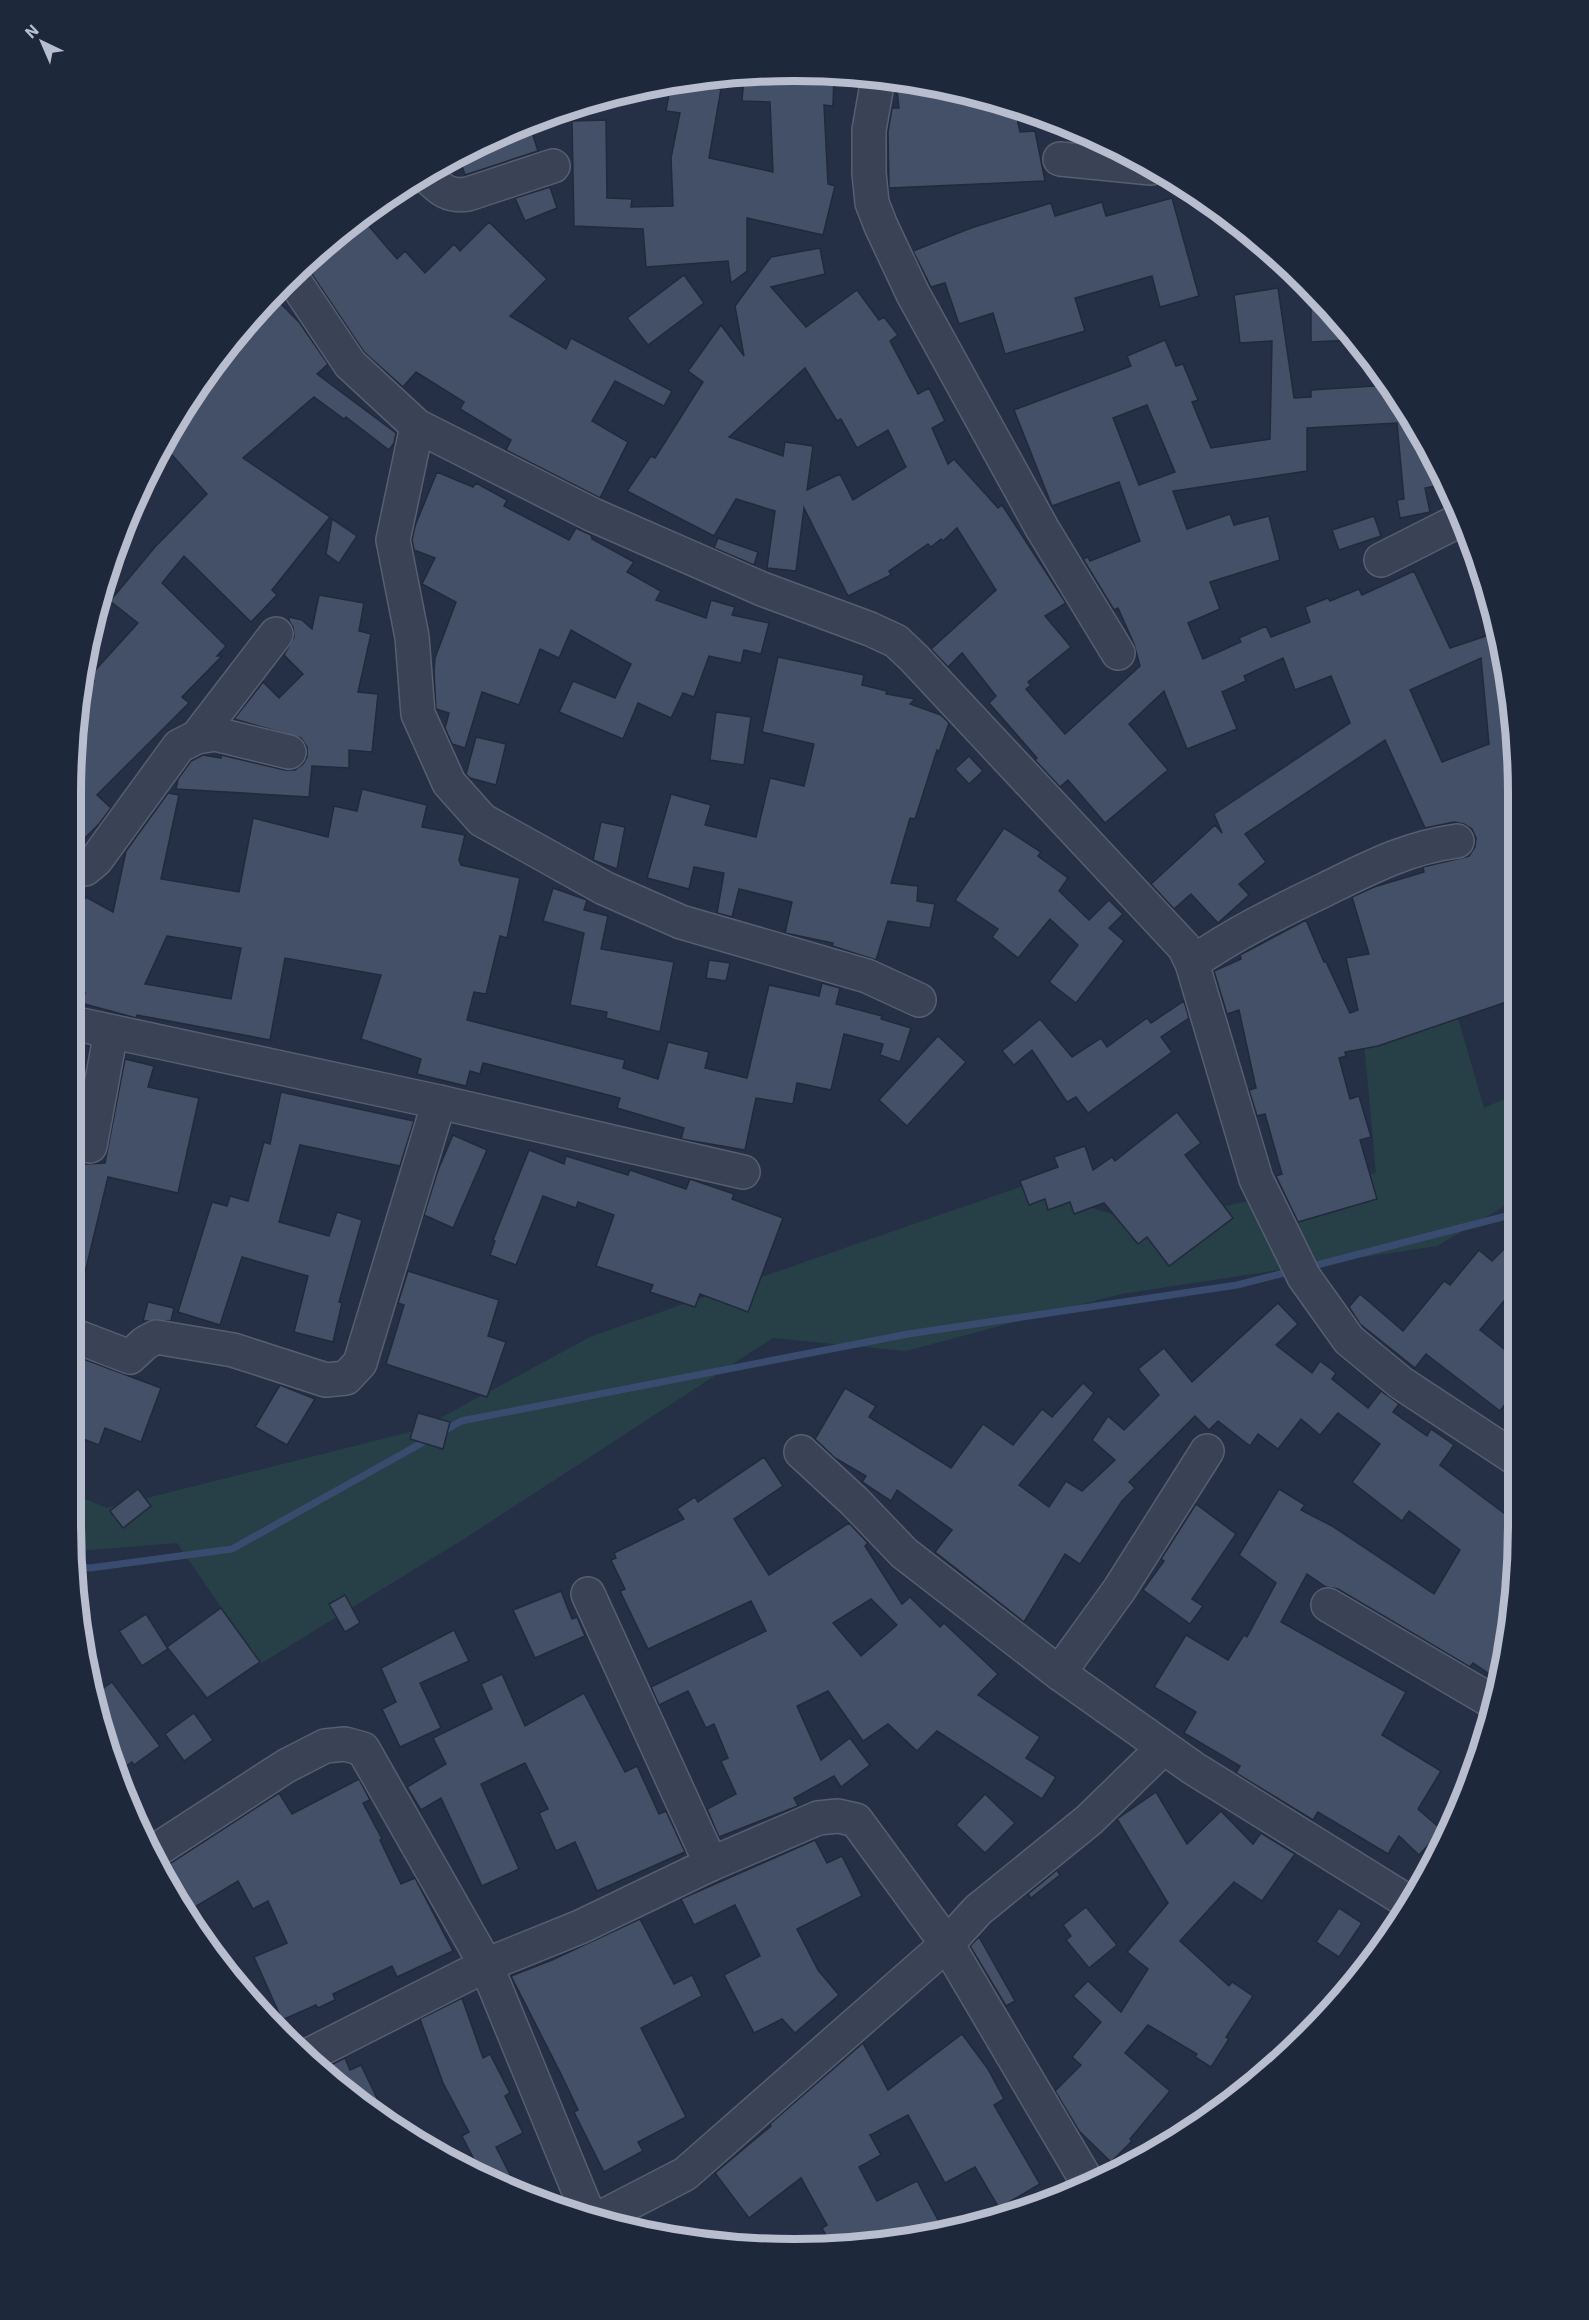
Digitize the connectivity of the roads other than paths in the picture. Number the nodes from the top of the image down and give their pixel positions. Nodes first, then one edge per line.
1 (877, 86) edge
2 (1060, 159) dead end
3 (553, 166) dead end
4 (1130, 166) edge
5 (432, 181) edge
6 (296, 284) edge
7 (417, 426) junction
8 (1455, 523) edge
9 (1381, 560) dead end
10 (276, 634) dead end
11 (1118, 653) dead end
12 (197, 737) junction
13 (289, 752) dead end
14 (1457, 842) dead end
15 (81, 868) edge
16 (1192, 963) junction
17 (919, 1000) dead end
18 (81, 1025) edge
19 (111, 1032) junction
20 (438, 1101) junction
21 (90, 1146) dead end
22 (743, 1172) dead end
23 (81, 1338) edge
24 (1208, 1451) dead end
25 (801, 1452) dead end
26 (1508, 1453) edge
27 (588, 1594) dead end
28 (1328, 1605) dead end
29 (1059, 1673) junction
30 (1487, 1698) edge
31 (1164, 1748) junction
32 (159, 1848) edge
33 (711, 1864) junction
34 (1402, 1899) edge
35 (947, 1944) junction
36 (486, 1965) junction
37 (314, 2052) edge
38 (1085, 2177) edge
39 (585, 2207) edge
40 (607, 2214) edge

1 - 11 street
2 - 4 street
3 - 5 street
6 - 7 street
7 - 16 street
7 - 17 street
8 - 9 street
10 - 12 street
12 - 13 street
12 - 15 street
14 - 16 street
16 - 26 street
18 - 19 street
19 - 20 street
19 - 21 street
20 - 22 street
20 - 23 street
24 - 29 street
25 - 29 street
27 - 33 street
28 - 30 street
29 - 31 street
31 - 34 street
31 - 35 street
32 - 36 street
33 - 35 street
33 - 36 street
35 - 38 street
35 - 40 street
36 - 37 street
36 - 39 street

